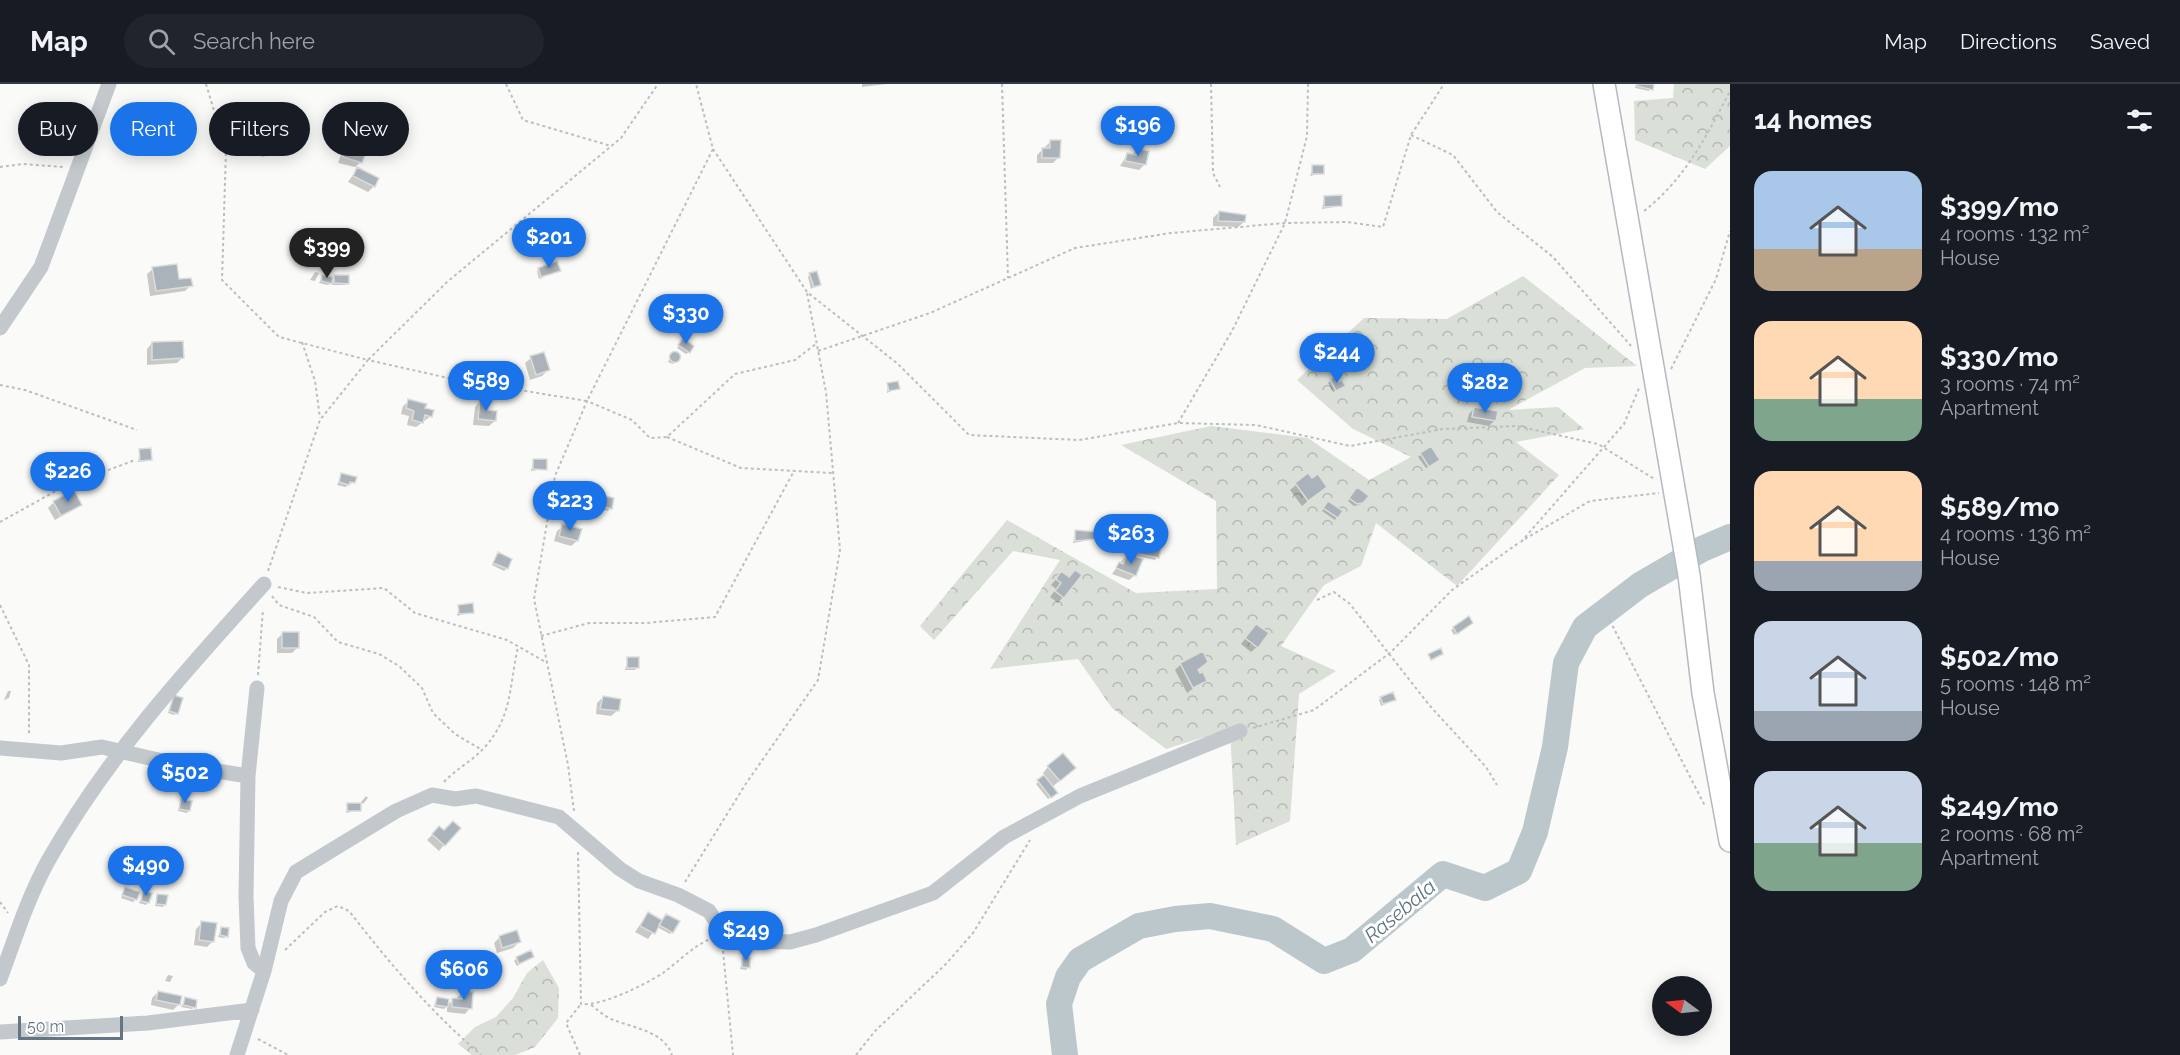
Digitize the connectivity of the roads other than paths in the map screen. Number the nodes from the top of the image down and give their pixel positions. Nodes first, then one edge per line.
1 (110, 84) edge
2 (1604, 84) edge
3 (0, 328) edge
4 (264, 584) road end
5 (257, 688) road end
6 (1240, 731) road end
7 (0, 748) edge
8 (121, 750) junction
9 (248, 776) junction
10 (1730, 841) edge
11 (264, 971) junction
12 (0, 980) edge
13 (252, 1010) junction
14 (0, 1032) edge
15 (237, 1055) edge

1 - 3 street
2 - 10 main road
4 - 8 street
5 - 9 street
6 - 11 street
7 - 8 street
8 - 9 street
8 - 12 street
9 - 11 street
11 - 13 street
13 - 14 street
13 - 15 street

